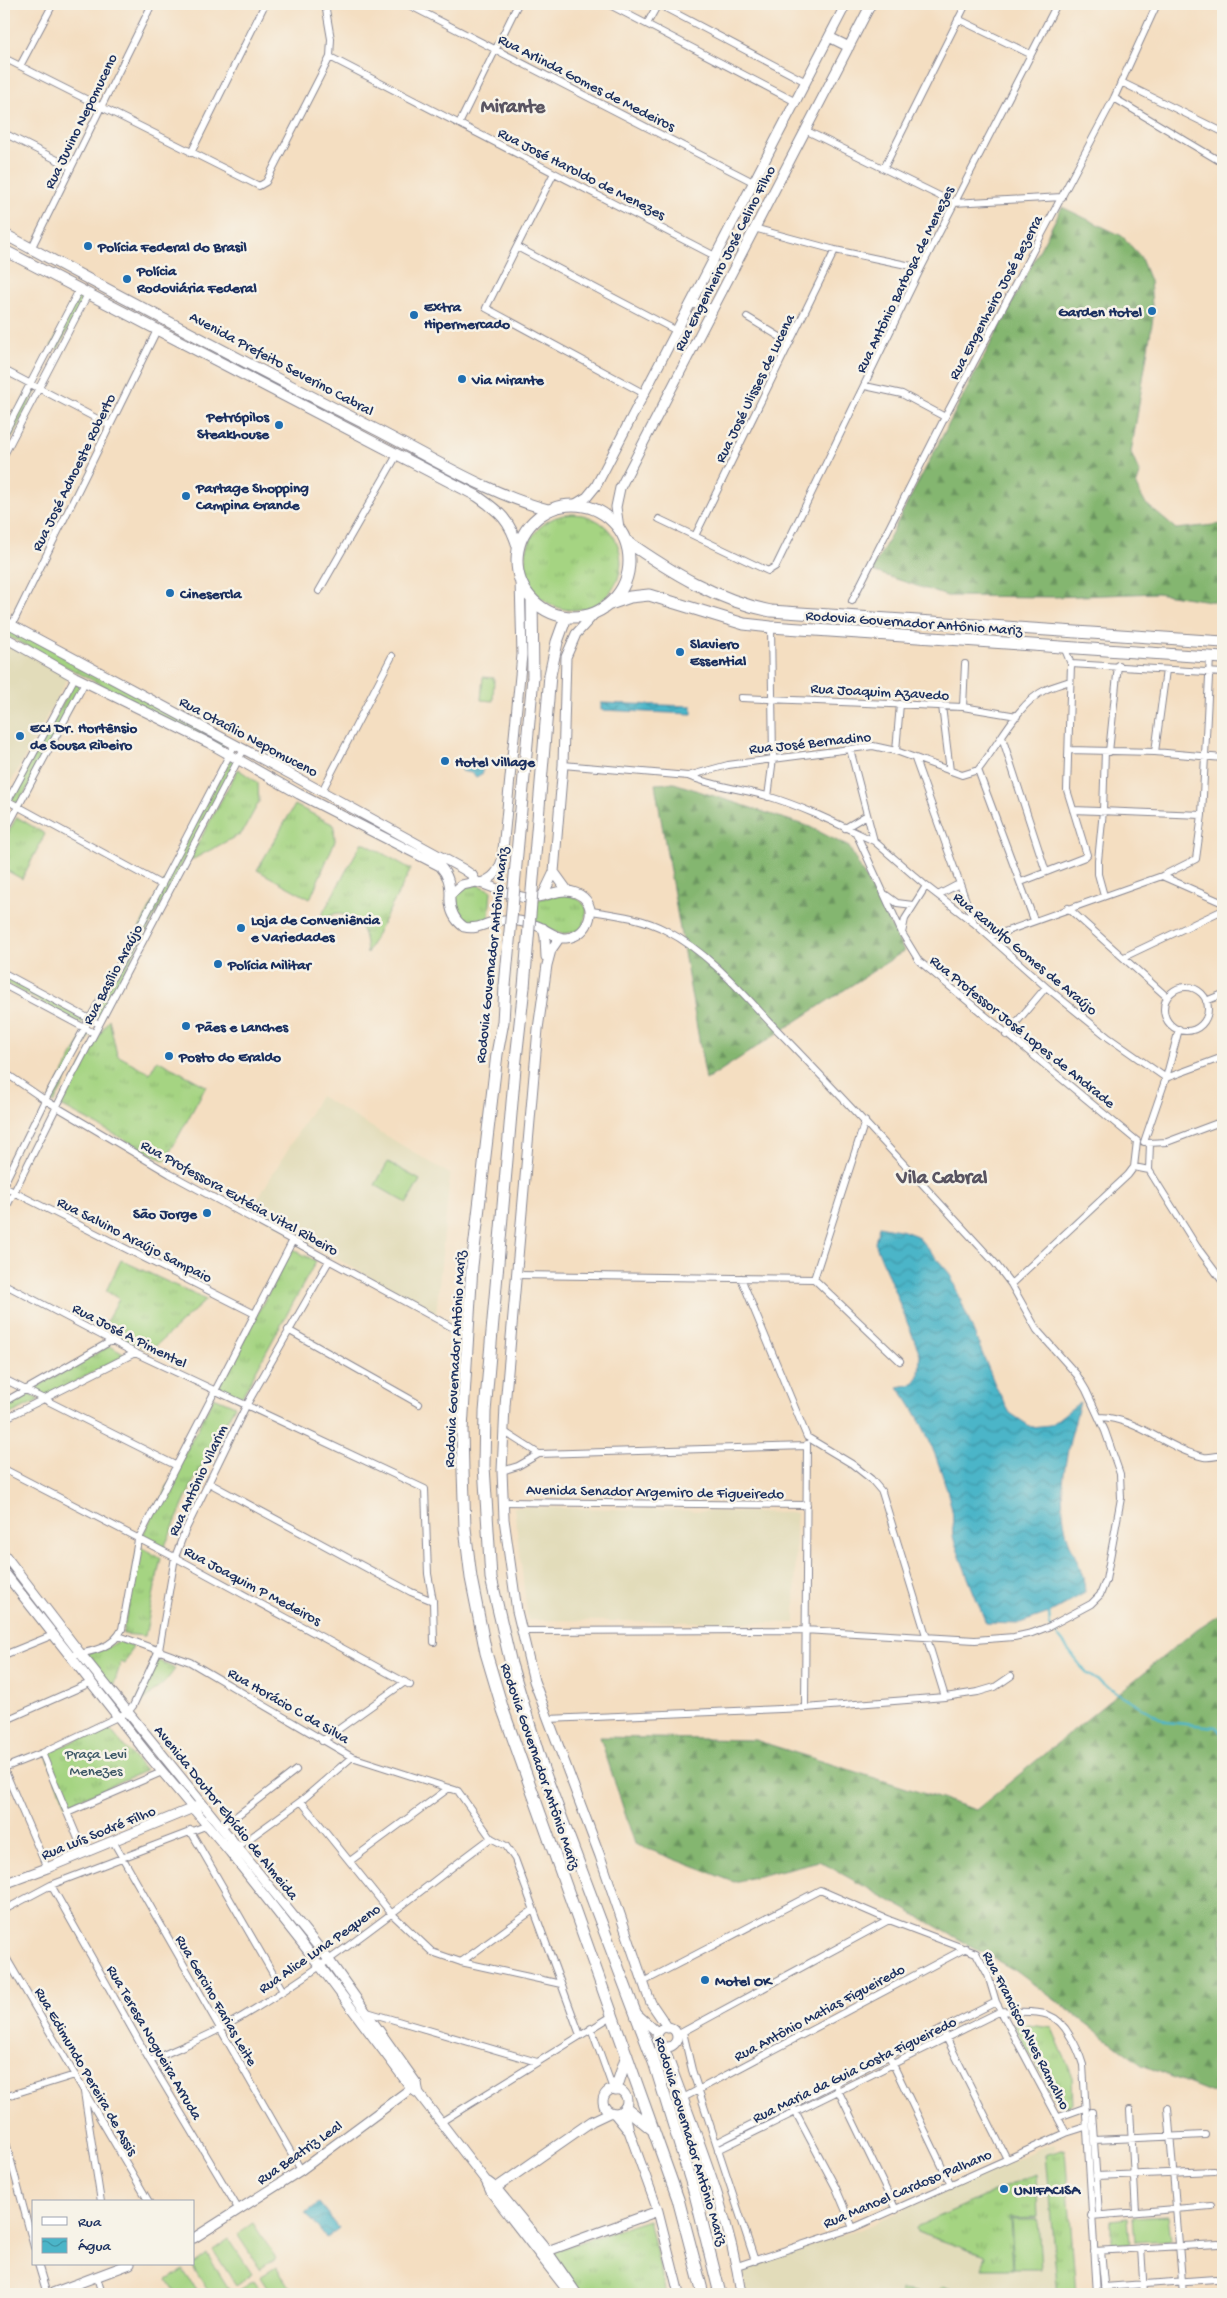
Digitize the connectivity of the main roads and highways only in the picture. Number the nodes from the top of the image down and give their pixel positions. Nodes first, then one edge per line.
1 (4, 234) edge
2 (4, 250) edge
3 (550, 510) junction
4 (626, 540) junction
5 (518, 548) junction
6 (532, 600) junction
7 (610, 604) junction
8 (566, 618) junction
9 (1223, 642) edge
10 (1223, 658) edge
11 (627, 2055) junction
12 (614, 2089) road end
13 (625, 2108) road end
14 (652, 2129) junction
15 (703, 2294) edge
16 (720, 2294) edge

1 - 3 main road, Avenida Prefeito Severino Cabral
2 - 5 main road, Avenida Prefeito Severino Cabral
3 - 4 highway
3 - 5 highway
4 - 7 highway
4 - 9 highway, Rodovia Governador Antônio Mariz
5 - 6 highway
6 - 8 highway
6 - 11 highway, Rodovia Governador Antônio Mariz, bridge
7 - 8 highway
7 - 10 highway, Rodovia Governador Antônio Mariz
8 - 16 highway, Rodovia Governador Antônio Mariz, bridge
11 - 12 highway
11 - 14 highway, Rodovia Governador Antônio Mariz
13 - 14 highway
14 - 15 highway, Rodovia Governador Antônio Mariz

